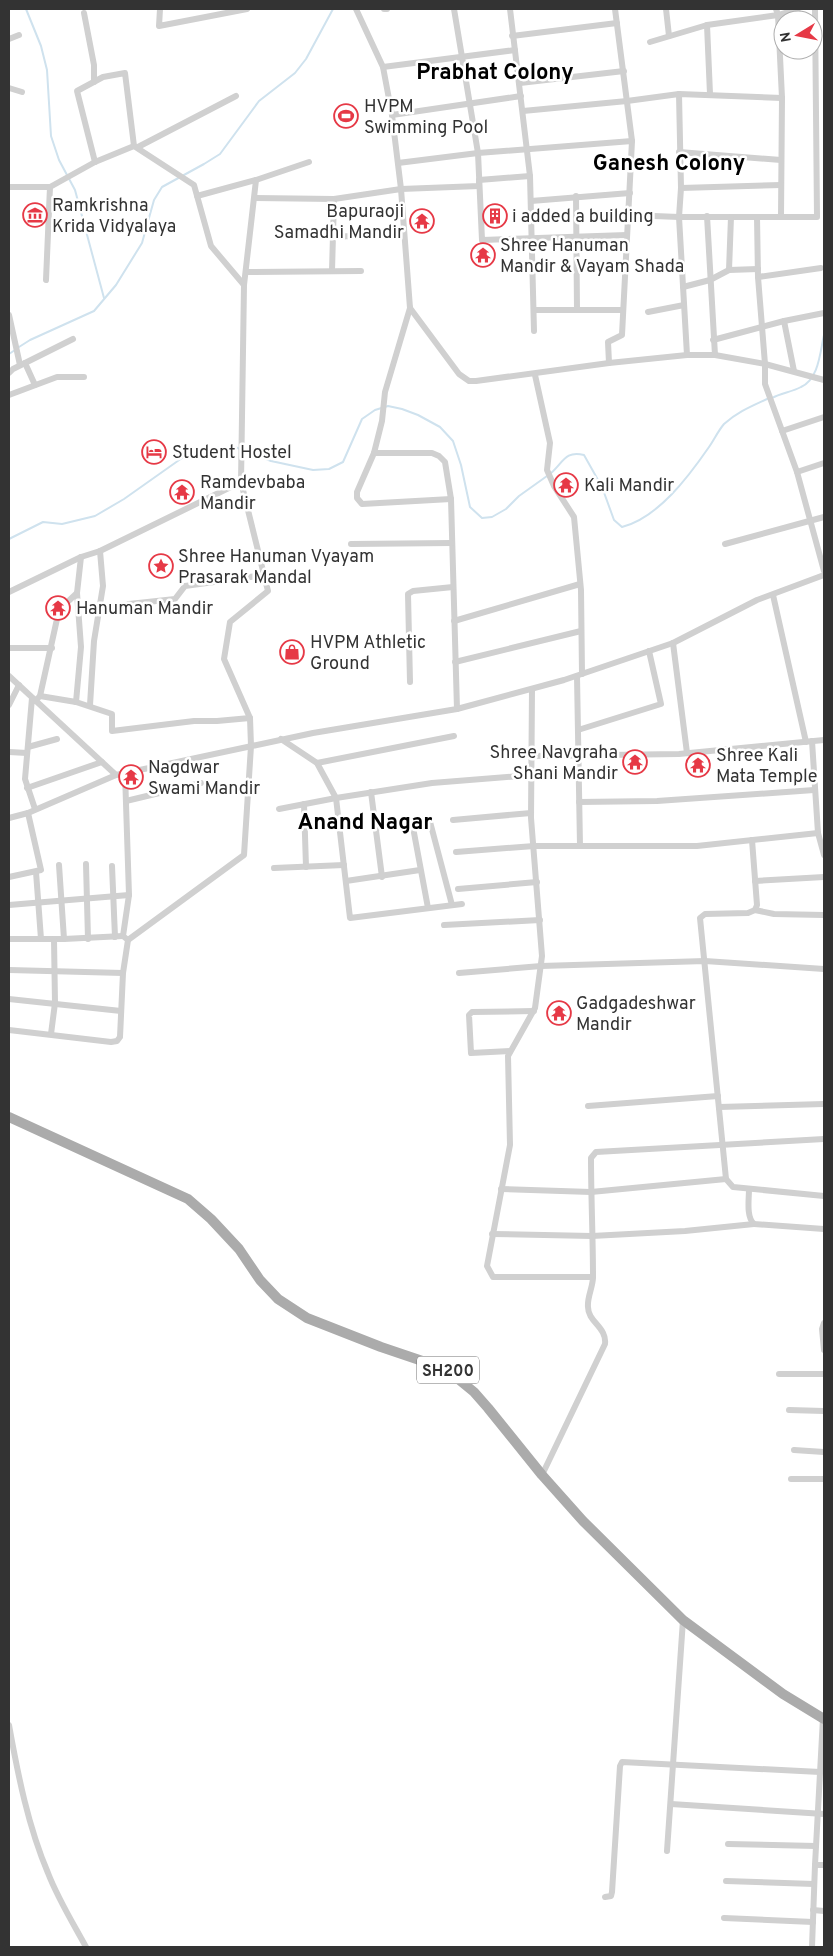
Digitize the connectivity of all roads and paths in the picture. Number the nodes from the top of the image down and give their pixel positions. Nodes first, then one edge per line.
1 (160, 9) edge
2 (206, 9) edge
3 (247, 9) edge
4 (356, 9) edge
5 (454, 9) edge
6 (510, 9) edge
7 (616, 9) edge
8 (666, 9) edge
9 (815, 9) edge
10 (84, 12) dead end
11 (773, 13) edge
12 (206, 17) junction
13 (617, 23) junction
14 (708, 25) junction
15 (20, 35) dead end
16 (512, 36) junction
17 (670, 36) junction
18 (9, 39) edge
19 (650, 42) dead end
20 (515, 50) junction
21 (461, 57) junction
22 (780, 60) edge
23 (383, 67) junction
24 (624, 71) junction
25 (94, 82) junction
26 (520, 83) junction
27 (9, 88) edge
28 (22, 92) dead end
29 (679, 94) junction
30 (710, 94) junction
31 (236, 96) dead end
32 (521, 96) junction
33 (782, 98) junction
34 (627, 101) junction
35 (469, 105) junction
36 (523, 111) junction
37 (392, 115) junction
38 (632, 141) junction
39 (136, 146) junction
40 (528, 148) junction
41 (679, 152) junction
42 (478, 153) junction
43 (781, 160) junction
44 (95, 162) junction
45 (309, 162) dead end
46 (398, 163) junction
47 (530, 176) junction
48 (256, 180) junction
49 (479, 180) junction
50 (781, 185) junction
51 (9, 187) edge
52 (50, 187) junction
53 (681, 188) junction
54 (401, 189) junction
55 (630, 193) junction
56 (197, 196) junction
57 (576, 196) junction
58 (255, 198) junction
59 (334, 199) junction
60 (531, 201) junction
61 (629, 215) junction
62 (707, 216) junction
63 (781, 216) junction
64 (679, 217) junction
65 (731, 217) junction
66 (757, 217) junction
67 (627, 235) junction
68 (351, 236) dead end
69 (334, 237) junction
70 (576, 237) junction
71 (532, 238) junction
72 (821, 268) dead end
73 (758, 269) junction
74 (729, 270) junction
75 (332, 271) junction
76 (361, 271) dead end
77 (246, 272) junction
78 (758, 277) junction
79 (46, 280) dead end
80 (710, 280) junction
81 (244, 285) junction
82 (683, 286) junction
83 (684, 305) junction
84 (410, 308) junction
85 (534, 310) junction
86 (578, 310) junction
87 (623, 310) junction
88 (648, 312) dead end
89 (822, 313) edge
90 (9, 315) edge
91 (784, 321) junction
92 (762, 327) junction
93 (534, 331) dead end
94 (73, 339) dead end
95 (713, 340) junction
96 (687, 355) junction
97 (715, 355) junction
98 (21, 362) junction
99 (609, 363) junction
100 (765, 364) junction
101 (794, 371) junction
102 (9, 374) edge
103 (535, 375) junction
104 (84, 377) dead end
105 (824, 380) edge
106 (34, 385) junction
107 (9, 395) edge
108 (824, 417) edge
109 (782, 430) junction
110 (374, 453) junction
111 (824, 463) edge
112 (797, 472) junction
113 (241, 482) junction
114 (451, 499) junction
115 (824, 517) edge
116 (812, 521) junction
117 (452, 543) junction
118 (351, 544) dead end
119 (725, 544) dead end
120 (100, 550) junction
121 (81, 557) junction
122 (824, 571) edge
123 (264, 575) junction
124 (824, 575) edge
125 (580, 584) junction
126 (453, 587) junction
127 (9, 592) edge
128 (77, 593) junction
129 (774, 595) junction
130 (129, 604) dead end
131 (454, 620) junction
132 (581, 631) junction
133 (673, 643) junction
134 (9, 648) edge
135 (52, 648) junction
136 (649, 651) junction
137 (455, 662) junction
138 (579, 675) junction
139 (9, 676) edge
140 (410, 682) dead end
141 (19, 685) junction
142 (532, 689) junction
143 (36, 698) junction
144 (76, 702) junction
145 (9, 705) edge
146 (90, 705) junction
147 (457, 709) junction
148 (250, 718) junction
149 (578, 730) junction
150 (454, 736) dead end
151 (56, 739) dead end
152 (282, 739) junction
153 (824, 740) edge
154 (809, 741) junction
155 (251, 746) junction
156 (27, 750) junction
157 (9, 752) edge
158 (688, 753) junction
159 (532, 756) junction
160 (578, 756) junction
161 (102, 762) junction
162 (317, 763) junction
163 (125, 773) junction
164 (116, 775) junction
165 (520, 776) dead end
166 (201, 783) dead end
167 (27, 788) junction
168 (814, 790) junction
169 (371, 792) junction
170 (336, 798) junction
171 (126, 801) junction
172 (579, 802) junction
173 (304, 804) junction
174 (35, 809) junction
175 (279, 809) dead end
176 (28, 813) junction
177 (531, 813) junction
178 (9, 818) edge
179 (453, 820) dead end
180 (412, 822) junction
181 (376, 828) junction
182 (818, 832) junction
183 (752, 840) junction
184 (534, 846) junction
185 (580, 846) junction
186 (456, 852) dead end
187 (824, 855) edge
188 (86, 864) dead end
189 (59, 865) dead end
190 (344, 865) junction
191 (112, 866) dead end
192 (306, 866) junction
193 (274, 868) dead end
194 (420, 870) junction
195 (36, 872) junction
196 (9, 877) edge
197 (382, 877) junction
198 (824, 877) edge
199 (755, 881) junction
200 (346, 882) junction
201 (537, 882) junction
202 (458, 889) dead end
203 (129, 895) junction
204 (114, 896) junction
205 (88, 898) junction
206 (62, 901) junction
207 (38, 903) junction
208 (462, 904) dead end
209 (9, 905) edge
210 (452, 905) junction
211 (428, 908) junction
212 (755, 910) junction
213 (824, 915) edge
214 (540, 920) junction
215 (444, 925) dead end
216 (115, 937) junction
217 (126, 938) junction
218 (9, 939) edge
219 (41, 939) junction
220 (54, 939) junction
221 (64, 939) junction
222 (88, 939) junction
223 (705, 961) junction
224 (541, 966) junction
225 (824, 968) edge
226 (9, 970) edge
227 (55, 971) junction
228 (123, 973) junction
229 (459, 973) dead end
230 (9, 999) edge
231 (55, 1003) junction
232 (121, 1011) junction
233 (534, 1011) junction
234 (9, 1030) edge
235 (51, 1034) junction
236 (510, 1051) junction
237 (718, 1096) junction
238 (824, 1104) edge
239 (588, 1106) dead end
240 (719, 1107) junction
241 (9, 1117) edge
242 (824, 1139) edge
243 (723, 1145) junction
244 (726, 1179) junction
245 (501, 1189) junction
246 (749, 1189) junction
247 (591, 1192) junction
248 (824, 1196) edge
249 (754, 1224) junction
250 (824, 1229) edge
251 (492, 1234) junction
252 (592, 1236) junction
253 (593, 1277) junction
254 (824, 1323) edge
255 (824, 1350) edge
256 (779, 1374) dead end
257 (824, 1374) edge
258 (789, 1410) dead end
259 (824, 1411) edge
260 (794, 1450) dead end
261 (824, 1452) edge
262 (542, 1475) junction
263 (791, 1479) dead end
264 (824, 1479) edge
265 (683, 1620) junction
266 (824, 1718) edge
267 (9, 1725) edge
268 (674, 1764) junction
269 (820, 1772) junction
270 (671, 1804) junction
271 (821, 1814) edge
272 (728, 1844) dead end
273 (816, 1846) junction
274 (667, 1851) dead end
275 (814, 1865) junction
276 (824, 1865) edge
277 (726, 1881) dead end
278 (814, 1884) junction
279 (605, 1897) dead end
280 (813, 1910) junction
281 (824, 1911) edge
282 (724, 1918) dead end
283 (813, 1922) junction
284 (86, 1947) edge
285 (812, 1947) edge

1 - 12 street
2 - 12 street
3 - 12 street
4 - 23 street
5 - 21 street
6 - 16 street
7 - 13 street
8 - 17 street
9 - 63 street
10 - 25 street
11 - 14 street
13 - 16 street
13 - 24 street
14 - 17 street
14 - 30 street
15 - 18 street
16 - 20 street
17 - 19 street
20 - 21 street
20 - 26 street
21 - 23 street
21 - 35 street
22 - 33 street
23 - 37 street
24 - 26 street
24 - 34 street
25 - 39 street
25 - 44 street
26 - 32 street
27 - 28 street
29 - 30 street
29 - 34 street
29 - 41 street
30 - 33 street
31 - 39 street
32 - 35 street
32 - 36 street
33 - 43 street
34 - 36 street
34 - 38 street
35 - 37 street
35 - 42 street
36 - 40 street
37 - 46 street
38 - 40 street
38 - 55 street
39 - 44 street
39 - 56 street
40 - 42 street
40 - 47 street
41 - 43 street
41 - 53 street
42 - 46 street
42 - 49 street
43 - 50 street
44 - 52 street
45 - 48 street
46 - 54 street
47 - 49 street
47 - 60 street
48 - 56 street
48 - 58 street
49 - 54 street
49 - 71 street
50 - 53 street
50 - 63 street
51 - 52 street
52 - 79 street
53 - 64 street
54 - 59 street
54 - 84 street
55 - 57 street
55 - 61 street
56 - 81 street
57 - 60 street
57 - 70 street
58 - 59 street
58 - 77 street
59 - 69 street
60 - 71 street
61 - 64 street
61 - 67 street
62 - 64 street
62 - 65 street
62 - 80 street
63 - 66 street
64 - 82 street
65 - 66 street
65 - 74 street
66 - 73 street
67 - 70 street
67 - 87 street
68 - 69 street
69 - 75 street
70 - 71 street
70 - 86 street
71 - 85 street
72 - 78 street
73 - 74 street
73 - 78 street
74 - 80 street
75 - 76 street
75 - 77 street
77 - 81 street
78 - 92 street
80 - 82 street
80 - 95 street
81 - 113 street
82 - 83 street
83 - 88 street
83 - 96 street
84 - 103 street
84 - 110 street
85 - 86 street
85 - 93 street
86 - 87 street
87 - 99 street
89 - 91 street
90 - 98 street
91 - 92 street
91 - 101 street
92 - 95 street
92 - 100 street
94 - 98 street
95 - 97 street
96 - 97 street
96 - 99 street
97 - 100 street
98 - 102 street
98 - 106 street
99 - 103 street
100 - 101 street
100 - 109 street
101 - 105 street
103 - 125 street
104 - 106 street
106 - 107 street
108 - 109 street
109 - 112 street
110 - 114 street
110 - 114 street
111 - 112 street
112 - 116 street
113 - 120 street
113 - 123 street
114 - 117 street
115 - 116 street
116 - 119 street
116 - 122 street
117 - 118 street
117 - 126 street
120 - 121 street
120 - 146 street
121 - 127 street
121 - 128 street
123 - 130 street
123 - 148 street
124 - 129 street
125 - 131 street
125 - 132 street
126 - 131 street
126 - 140 street
128 - 135 street
128 - 144 street
129 - 133 street
129 - 154 street
131 - 137 street
132 - 137 street
132 - 138 street
133 - 136 street
133 - 158 street
134 - 135 street
135 - 143 street
136 - 138 street
136 - 149 street
137 - 147 street
138 - 142 street
138 - 149 street
139 - 141 street
141 - 143 street
141 - 145 street
142 - 147 street
142 - 159 street
143 - 144 street
143 - 156 street
143 - 161 street
144 - 146 street
146 - 148 street
147 - 152 street
148 - 155 street
149 - 160 street
150 - 162 street
151 - 156 street
152 - 155 street
152 - 162 street
153 - 154 street
154 - 158 street
154 - 168 street
155 - 163 street
155 - 217 street
156 - 157 street
156 - 167 street
158 - 160 street
159 - 160 street
159 - 177 street
160 - 172 street
161 - 164 street
161 - 167 street
162 - 170 street
163 - 164 street
163 - 171 street
164 - 174 street
165 - 169 street
166 - 171 street
167 - 174 street
168 - 172 street
168 - 182 street
169 - 170 street
169 - 181 street
170 - 173 street
170 - 190 street
171 - 203 street
172 - 185 street
173 - 175 street
173 - 192 street
174 - 176 street
176 - 178 street
176 - 195 street
177 - 179 street
177 - 184 street
180 - 181 street
180 - 194 street
180 - 210 street
181 - 197 street
182 - 183 street
182 - 187 street
183 - 185 street
183 - 199 street
184 - 185 street
184 - 186 street
184 - 201 street
188 - 205 street
189 - 206 street
190 - 192 street
190 - 200 street
191 - 204 street
192 - 193 street
194 - 197 street
194 - 211 street
195 - 196 street
195 - 207 street
197 - 200 street
198 - 199 street
199 - 212 street
200 - 211 street
201 - 202 street
201 - 214 street
203 - 204 street
203 - 217 street
204 - 205 street
204 - 216 street
205 - 206 street
205 - 222 street
206 - 207 street
206 - 221 street
207 - 209 street
207 - 219 street
208 - 210 street
210 - 211 street
212 - 213 street
212 - 223 street
214 - 215 street
214 - 224 street
216 - 217 street
216 - 222 street
217 - 228 street
218 - 219 street
219 - 220 street
220 - 221 street
220 - 227 street
221 - 222 street
223 - 224 street
223 - 225 street
223 - 237 street
224 - 229 street
224 - 233 street
226 - 227 street
227 - 228 street
227 - 231 street
228 - 232 street
230 - 231 street
231 - 232 street
231 - 235 street
232 - 235 street
233 - 236 street
233 - 236 street
234 - 235 street
236 - 245 street
237 - 239 street
237 - 240 street
238 - 240 street
240 - 243 street
241 - 262 main road, SH200
242 - 243 street
243 - 244 street
243 - 247 street
244 - 246 street
244 - 247 street
245 - 247 street
245 - 251 street
246 - 248 street
246 - 249 street
247 - 252 street
249 - 250 street
249 - 252 street
251 - 252 street
251 - 253 street
252 - 253 street
253 - 262 street
254 - 255 street
256 - 257 street
258 - 259 street
260 - 261 street
262 - 265 main road, SH200
263 - 264 street
265 - 266 main road, SH200
265 - 268 street
266 - 269 street
267 - 284 street
268 - 269 street
268 - 270 street
268 - 279 street
269 - 271 street
270 - 271 street
270 - 274 street
271 - 273 street
272 - 273 street
273 - 275 street
275 - 276 street
275 - 278 street
277 - 278 street
278 - 280 street
280 - 281 street
280 - 283 street
282 - 283 street
283 - 285 street

